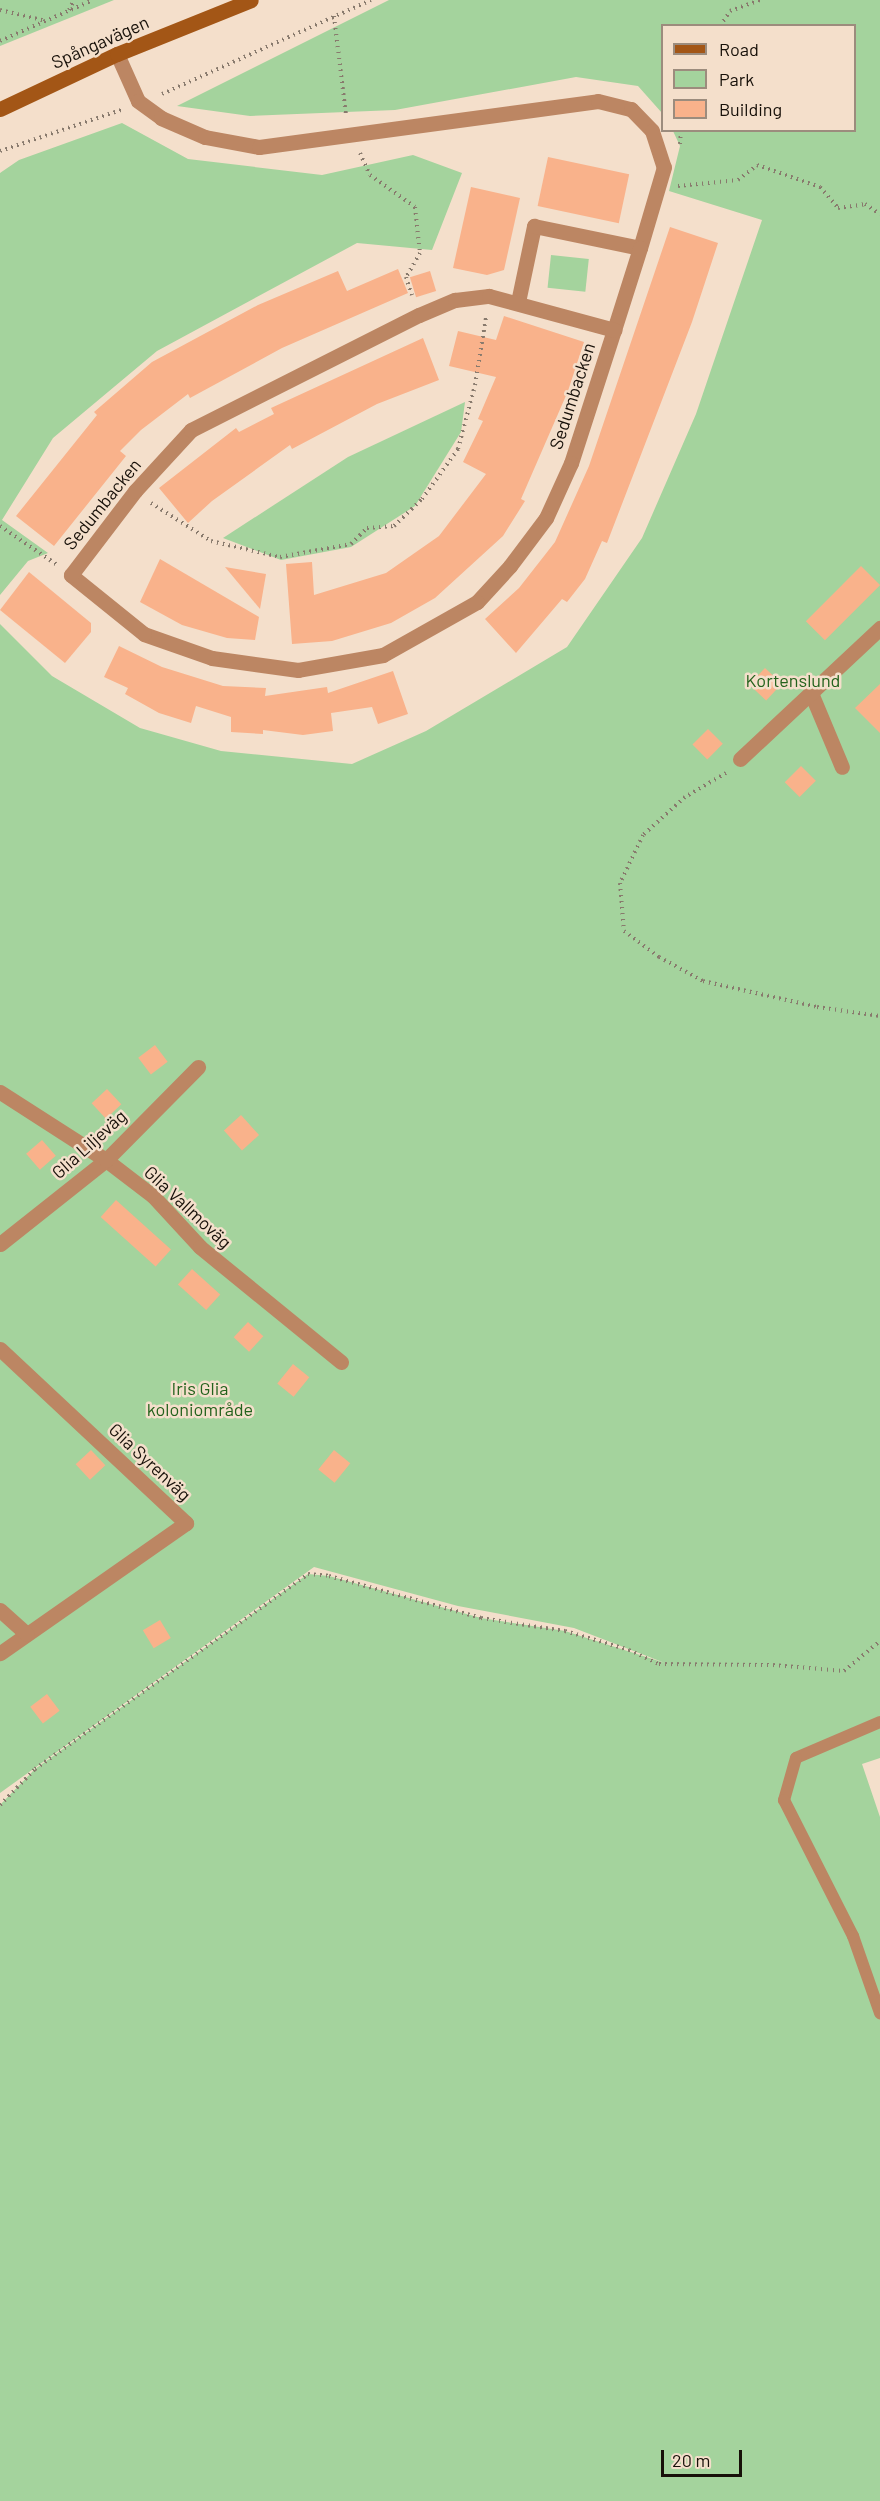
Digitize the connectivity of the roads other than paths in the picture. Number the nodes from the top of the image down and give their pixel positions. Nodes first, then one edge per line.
1 (251, 0) edge
2 (117, 54) junction
3 (0, 109) edge
4 (640, 248) junction
5 (518, 302) junction
6 (614, 330) junction
7 (880, 628) edge
8 (811, 693) junction
9 (740, 759) road end
10 (842, 767) dead end
11 (198, 1066) dead end
12 (0, 1092) edge
13 (106, 1160) junction
14 (0, 1244) edge
15 (0, 1349) edge
16 (341, 1362) dead end
17 (0, 1610) edge
18 (27, 1635) junction
19 (0, 1653) edge
20 (880, 1722) edge
21 (880, 2013) edge

1 - 2 street, Spångavägen
2 - 3 street, Spångavägen
2 - 4 street, Sedumbacken
4 - 5 street
4 - 6 street, Sedumbacken
5 - 6 street, Sedumbacken
5 - 6 street, Sedumbacken
7 - 8 street
8 - 9 street
8 - 10 street
11 - 13 street, Glia Liljeväg
12 - 13 street, Glia Vallmoväg
13 - 14 street, Glia Liljeväg
13 - 16 street, Glia Vallmoväg
15 - 18 street, Glia Syrenväg
17 - 18 street
18 - 19 street, Glia Syrenväg
20 - 21 lane

